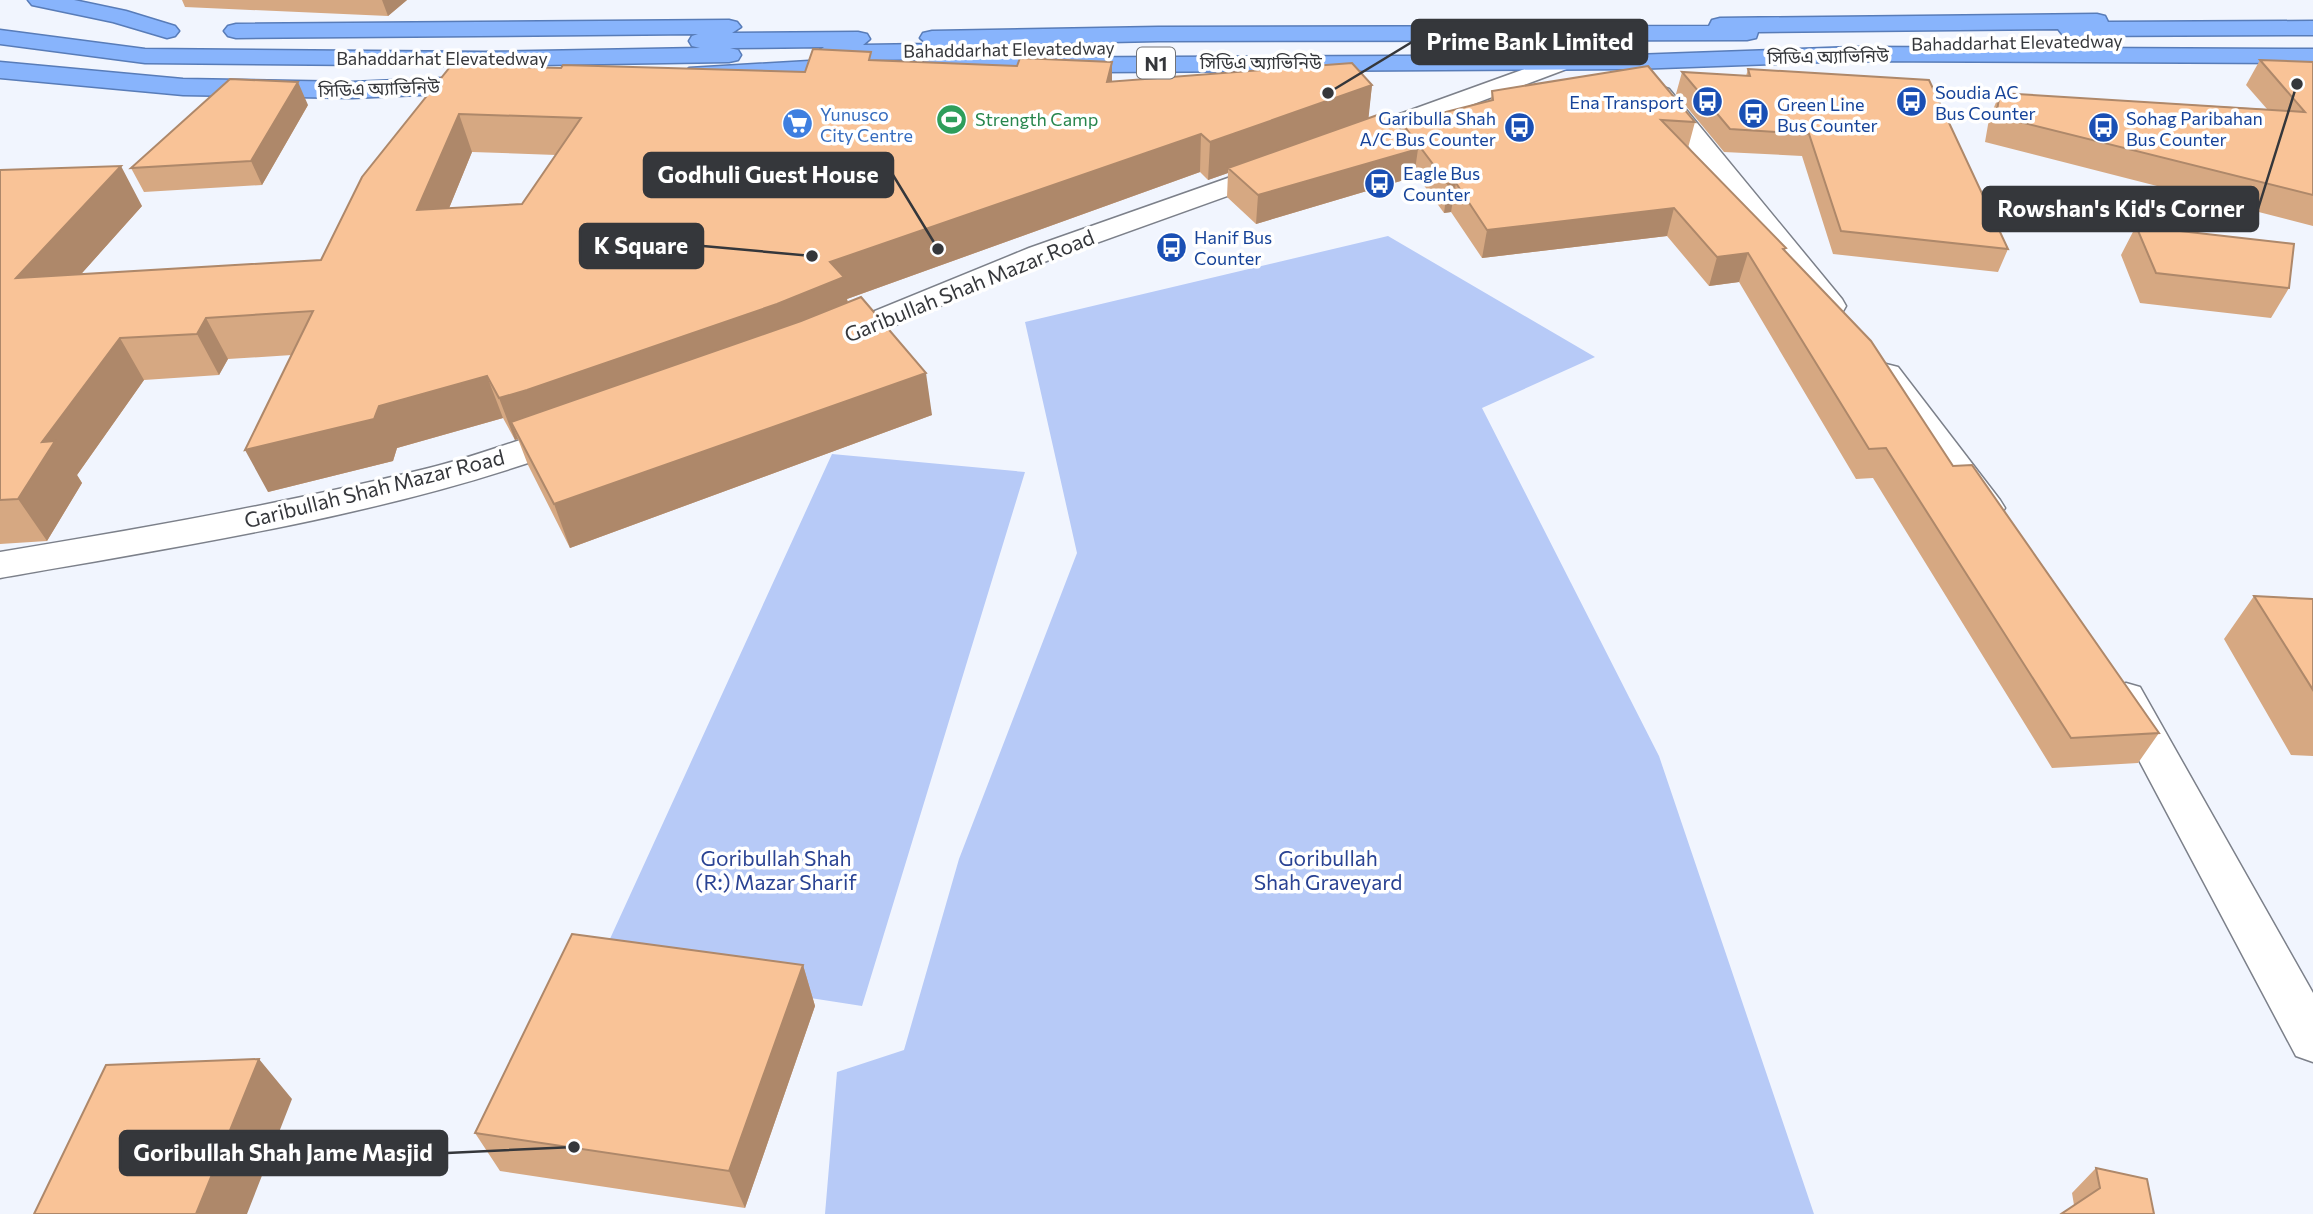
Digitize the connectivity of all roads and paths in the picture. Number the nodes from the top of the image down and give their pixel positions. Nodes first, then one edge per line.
1 (40, 0) edge
2 (2313, 11) edge
3 (1161, 15) dead end
4 (0, 16) edge
5 (2313, 18) edge
6 (0, 26) edge
7 (880, 26) dead end
8 (908, 26) dead end
9 (2313, 27) edge
10 (167, 31) junction
11 (0, 37) edge
12 (2313, 40) edge
13 (2313, 57) edge
14 (1563, 62) junction
15 (1634, 62) junction
16 (0, 71) edge
17 (810, 349) edge
18 (600, 424) edge
19 (2008, 536) edge
20 (0, 565) edge
21 (2105, 670) edge
22 (2313, 1040) edge

1 - 10 highway
2 - 3 highway
4 - 10 highway
5 - 8 highway, সিডিএ অ্যাভিনিউ / N1
6 - 9 highway, Bahaddarhat Elevatedway
7 - 10 highway
11 - 12 highway, Bahaddarhat Elevatedway
13 - 15 highway, সিডিএ অ্যাভিনিউ / N1
14 - 15 highway, সিডিএ অ্যাভিনিউ / N1
14 - 16 highway, সিডিএ অ্যাভিনিউ / N1
14 - 17 street, Garibullah Shah Mazar Road
15 - 19 street
18 - 20 street, Garibullah Shah Mazar Road
21 - 22 street

